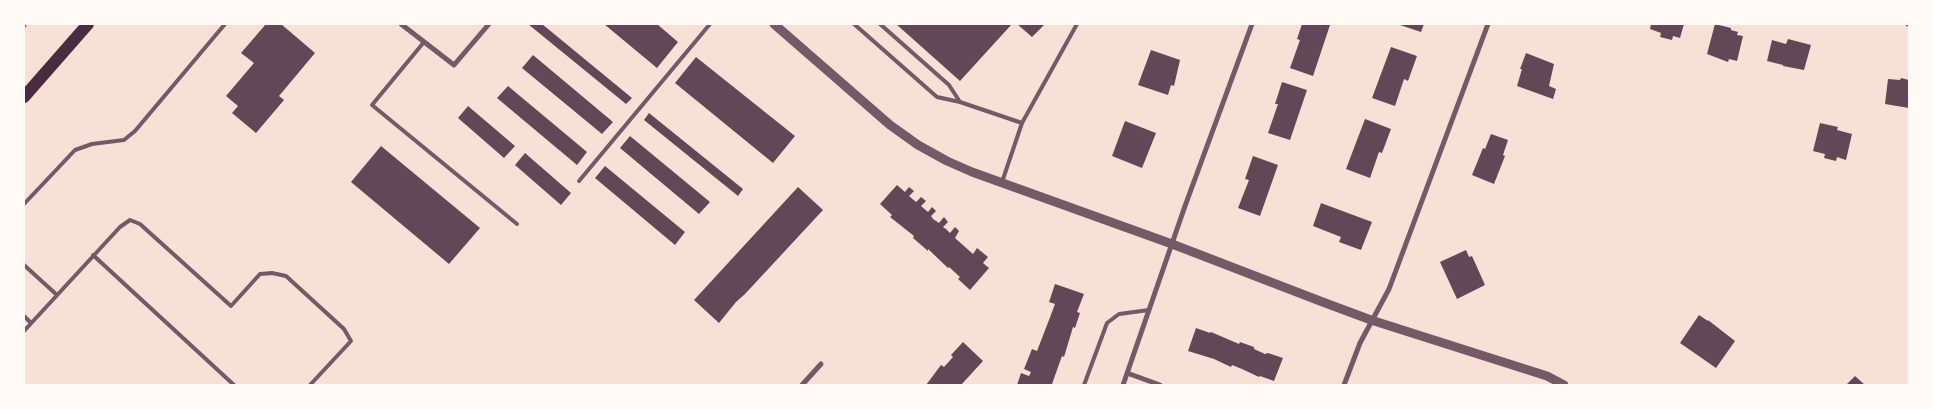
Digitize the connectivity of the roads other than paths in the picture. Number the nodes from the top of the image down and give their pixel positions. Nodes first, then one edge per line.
1 (88, 24) edge
2 (225, 24) edge
3 (401, 24) edge
4 (489, 24) edge
5 (710, 24) edge
6 (774, 24) edge
7 (854, 24) edge
8 (880, 24) edge
9 (1077, 24) edge
10 (1252, 24) edge
11 (1488, 24) edge
12 (424, 42) junction
13 (24, 97) edge
14 (960, 102) junction
15 (1022, 124) junction
16 (579, 181) dead end
17 (1002, 183) junction
18 (24, 204) edge
19 (517, 224) dead end
20 (1172, 244) junction
21 (93, 255) junction
22 (24, 265) edge
23 (57, 295) junction
24 (1149, 310) junction
25 (24, 316) edge
26 (1371, 320) junction
27 (31, 323) junction
28 (24, 331) edge
29 (821, 364) dead end
30 (1127, 373) junction
31 (234, 385) edge
32 (310, 385) edge
33 (802, 385) edge
34 (1084, 385) edge
35 (1122, 385) edge
36 (1160, 385) edge
37 (1344, 385) edge
38 (1564, 385) edge

1 - 13 main road
2 - 18 lane
3 - 12 street
4 - 12 street
5 - 16 lane
6 - 17 street
7 - 14 lane
8 - 14 lane
9 - 15 lane
10 - 20 street
11 - 26 street
12 - 19 lane
14 - 15 lane
15 - 17 lane
17 - 20 street
20 - 24 street
20 - 26 street
21 - 23 lane
21 - 31 lane
21 - 32 lane
22 - 23 lane
23 - 27 lane
24 - 30 street
24 - 34 lane
25 - 27 lane
26 - 37 street
26 - 38 street
27 - 28 lane
29 - 33 street
30 - 35 street
30 - 36 street

